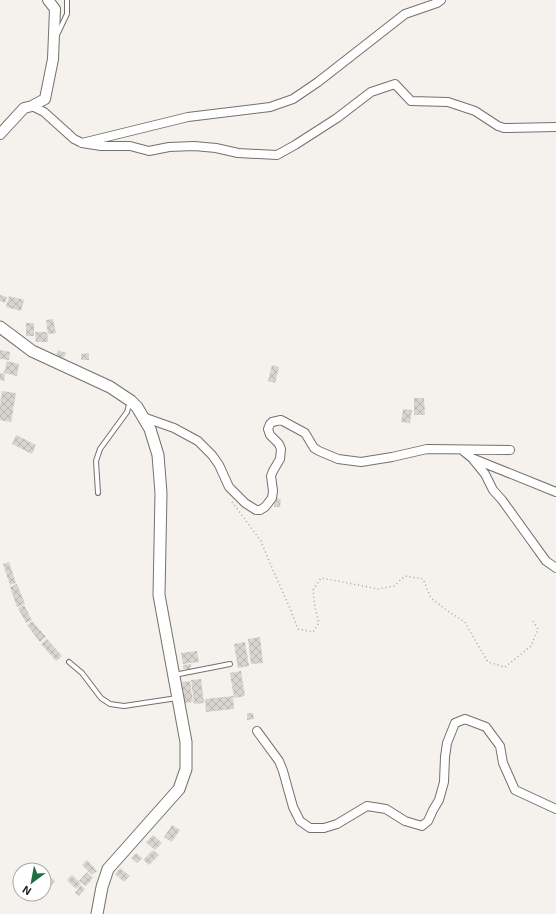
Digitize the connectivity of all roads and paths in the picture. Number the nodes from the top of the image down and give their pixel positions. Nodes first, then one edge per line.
1 (48, 0) edge
2 (67, 0) edge
3 (441, 0) edge
4 (53, 44) junction
5 (32, 106) junction
6 (556, 127) edge
7 (0, 134) edge
8 (82, 143) junction
9 (0, 327) edge
10 (130, 401) junction
11 (143, 417) junction
12 (462, 450) junction
13 (510, 450) dead end
14 (472, 458) junction
15 (556, 492) edge
16 (98, 493) dead end
17 (230, 496) dead end
18 (556, 568) edge
19 (533, 621) dead end
20 (69, 662) dead end
21 (230, 664) dead end
22 (174, 675) junction
23 (178, 698) junction
24 (256, 731) dead end
25 (556, 809) edge
26 (97, 914) edge

1 - 4 street
2 - 4 lane
3 - 8 street
4 - 5 street
5 - 7 street
5 - 8 street
6 - 8 street
9 - 10 main road
10 - 11 main road
10 - 16 lane
11 - 12 street
11 - 22 main road
12 - 13 street
12 - 14 street
14 - 15 street
14 - 18 street
17 - 19 path
20 - 23 lane
21 - 22 lane
22 - 23 main road
23 - 26 main road
24 - 25 street

